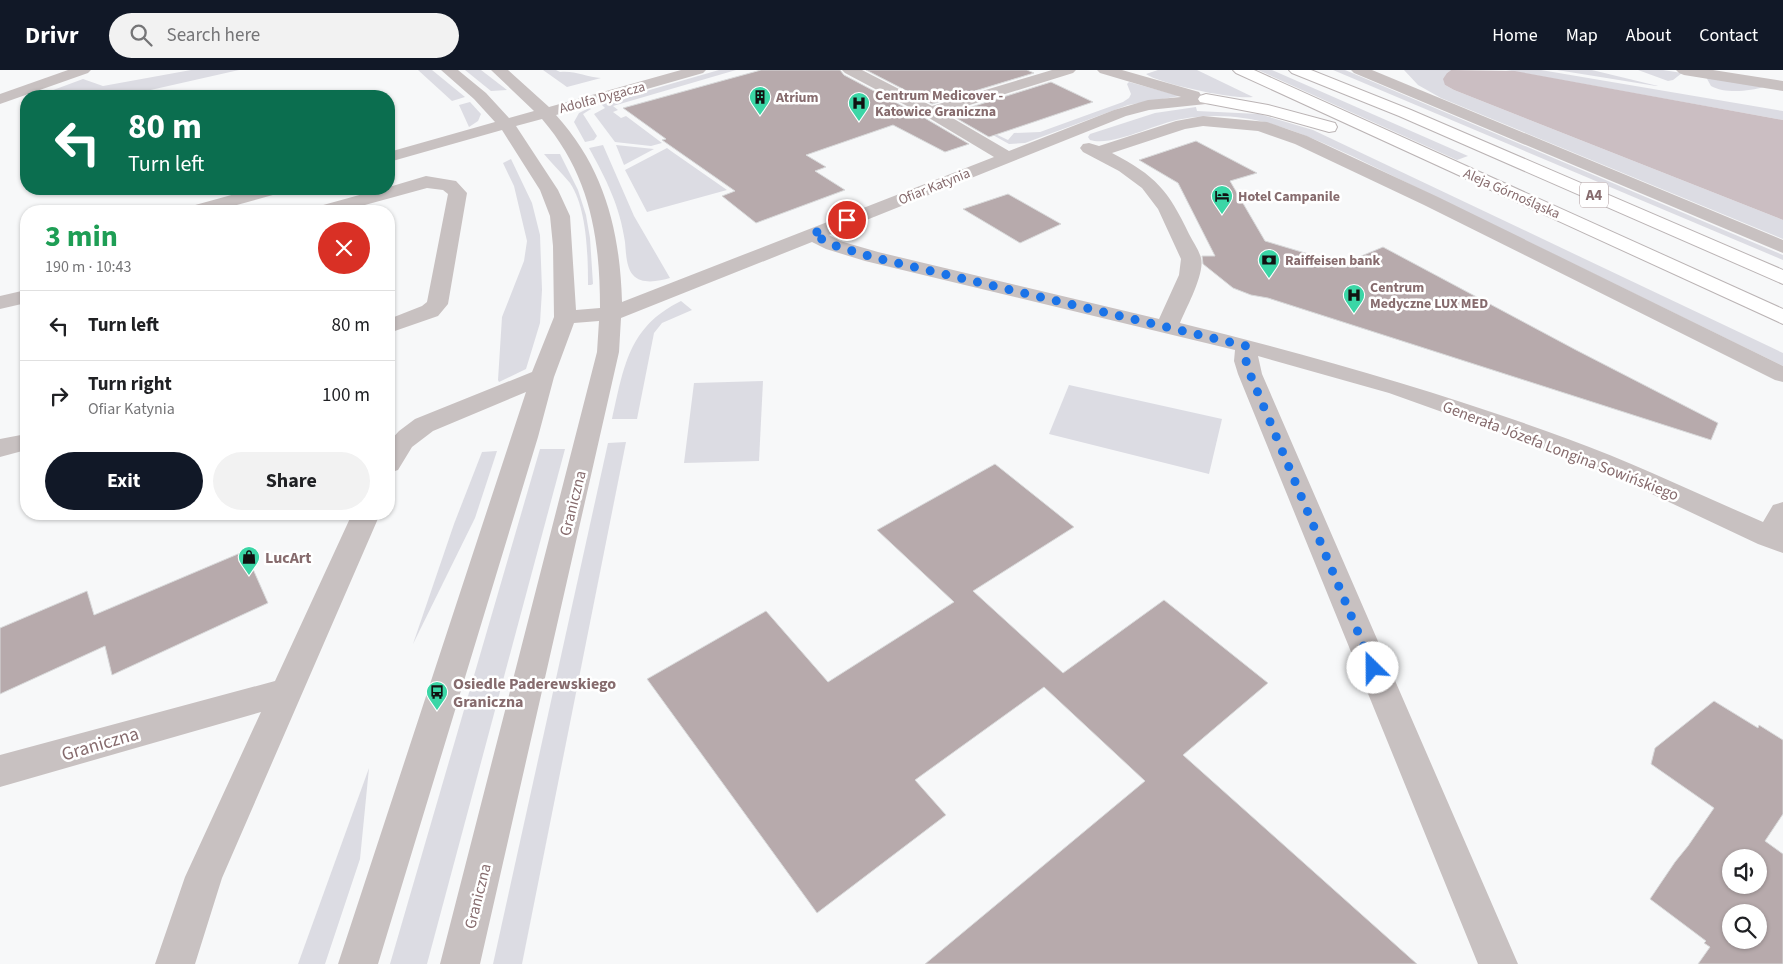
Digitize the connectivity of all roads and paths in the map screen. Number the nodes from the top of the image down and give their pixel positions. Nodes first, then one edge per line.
1 (83, 70) edge
2 (448, 70) edge
3 (499, 70) edge
4 (698, 70) edge
5 (850, 70) edge
6 (1068, 70) edge
7 (1105, 70) edge
8 (1241, 70) edge
9 (1297, 70) edge
10 (1321, 70) edge
11 (1359, 70) edge
12 (1395, 70) edge
13 (1692, 71) edge
14 (1783, 86) edge
15 (26, 90) edge
16 (1407, 90) junction
17 (20, 92) edge
18 (0, 99) edge
19 (1206, 99) junction
20 (547, 112) junction
21 (930, 112) junction
22 (1405, 113) junction
23 (506, 124) junction
24 (1063, 135) junction
25 (1098, 152) junction
26 (395, 155) edge
27 (1007, 157) junction
28 (395, 188) edge
29 (1513, 193) junction
30 (252, 195) edge
31 (371, 195) edge
32 (216, 205) edge
33 (341, 205) edge
34 (812, 234) junction
35 (1783, 247) edge
36 (1783, 278) edge
37 (20, 298) edge
38 (0, 303) edge
39 (612, 314) junction
40 (565, 317) junction
41 (1783, 317) edge
42 (395, 324) edge
43 (1167, 327) junction
44 (1246, 346) junction
45 (1783, 375) edge
46 (542, 377) junction
47 (20, 443) edge
48 (0, 448) edge
49 (395, 451) edge
50 (1783, 512) edge
51 (363, 520) edge
52 (1776, 540) edge
53 (288, 690) junction
54 (0, 771) edge
55 (175, 964) edge
56 (358, 964) edge
57 (460, 964) edge
58 (1498, 964) edge

1 - 15 street
2 - 23 street
3 - 20 street, Graniczna
4 - 20 street, Adolfa Dygacza
5 - 21 street
6 - 21 street
7 - 19 street
8 - 29 highway, Aleja Górnośląska / A4
9 - 22 highway, Aleja Górnośląska / A4
10 - 22 highway
11 - 16 street
12 - 16 street
13 - 14 street
16 - 35 street
17 - 18 street
19 - 24 street, Ofiar Katynia
19 - 29 highway
20 - 23 street, Adolfa Dygacza
20 - 39 street, Graniczna
21 - 27 street
22 - 36 highway, Aleja Górnośląska / A4
23 - 26 street, Adolfa Dygacza
23 - 40 street
24 - 25 street
24 - 27 street, Ofiar Katynia
25 - 43 street
25 - 45 street
27 - 34 street, Ofiar Katynia
28 - 42 street
29 - 41 highway, Aleja Górnośląska / A4
30 - 32 street
31 - 33 street
34 - 39 street, Ofiar Katynia
34 - 43 street, Generała Józefa Longina Sowińskiego
37 - 38 street
39 - 40 street, Ofiar Katynia
39 - 57 street, Graniczna
40 - 46 street
43 - 44 street, Generała Józefa Longina Sowińskiego
44 - 52 street, Generała Józefa Longina Sowińskiego
44 - 58 street
46 - 49 street
46 - 56 street
47 - 48 street
50 - 52 street
51 - 53 street
53 - 54 street, Graniczna
53 - 55 street

